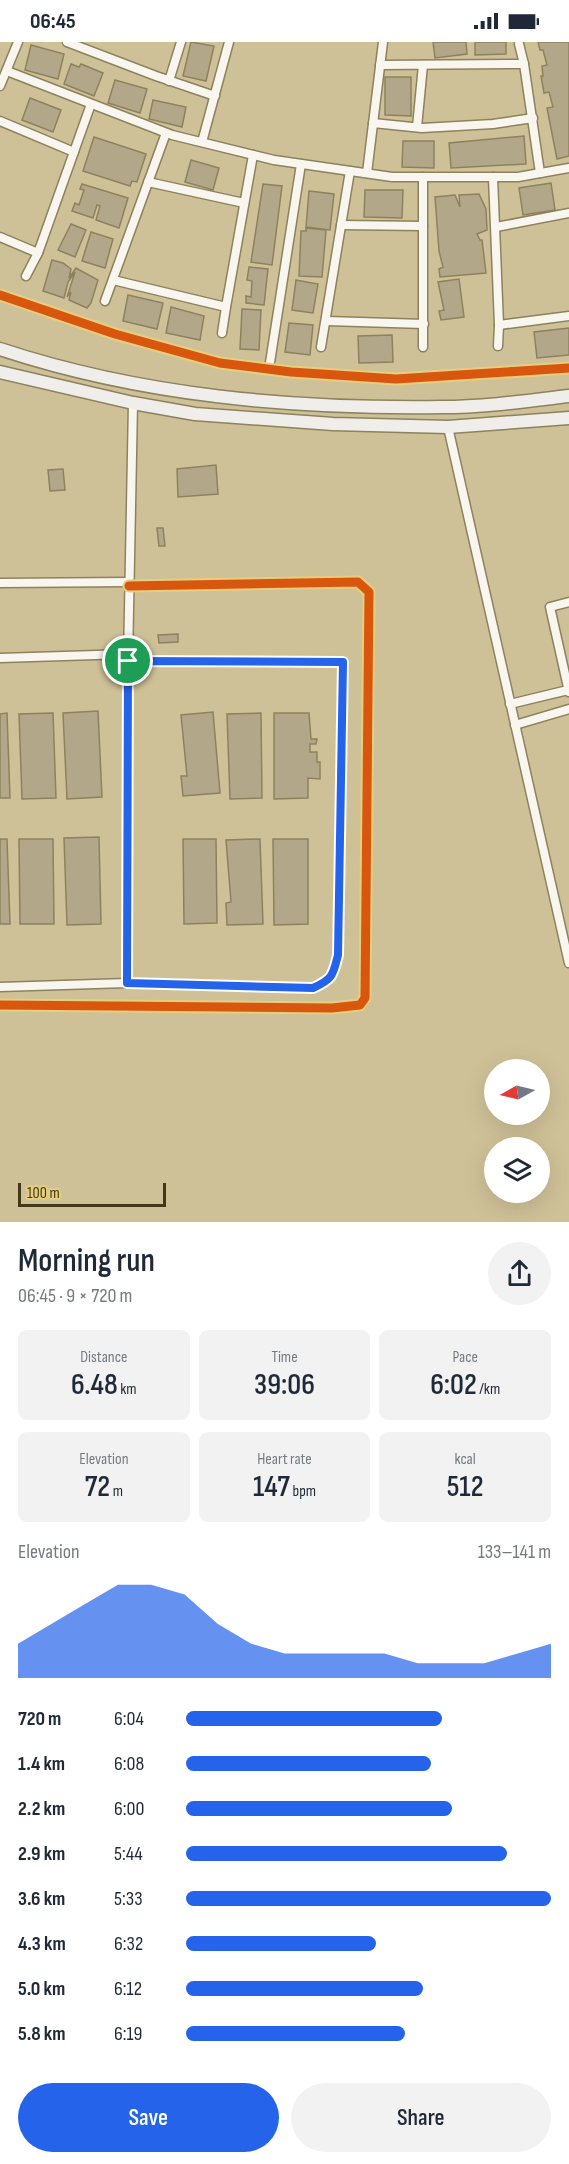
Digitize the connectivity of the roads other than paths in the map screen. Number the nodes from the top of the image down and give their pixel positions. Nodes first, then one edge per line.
1 (18, 42) edge
2 (68, 42) edge
3 (182, 42) edge
4 (229, 42) edge
5 (383, 42) edge
6 (519, 44) dead end
7 (524, 64) junction
8 (380, 65) junction
9 (423, 65) junction
10 (7, 71) junction
11 (170, 81) junction
12 (0, 86) edge
13 (215, 96) junction
14 (91, 104) junction
15 (532, 118) junction
16 (0, 121) edge
17 (373, 123) junction
18 (417, 127) junction
19 (166, 133) junction
20 (202, 142) junction
21 (74, 152) junction
22 (253, 155) junction
23 (301, 164) junction
24 (568, 169) edge
25 (350, 171) junction
26 (367, 173) junction
27 (540, 173) junction
28 (423, 177) junction
29 (493, 177) junction
30 (569, 179) edge
31 (148, 182) junction
32 (244, 203) junction
33 (569, 213) edge
34 (342, 225) junction
35 (423, 226) junction
36 (495, 227) junction
37 (0, 237) edge
38 (38, 254) junction
39 (26, 276) dead end
40 (113, 280) junction
41 (0, 295) edge
42 (105, 301) dead end
43 (226, 307) junction
44 (569, 316) edge
45 (327, 321) junction
46 (424, 324) junction
47 (500, 325) junction
48 (222, 333) dead end
49 (498, 346) dead end
50 (321, 347) dead end
51 (423, 347) dead end
52 (0, 349) edge
53 (569, 368) edge
54 (269, 369) junction
55 (0, 372) edge
56 (569, 396) edge
57 (133, 403) junction
58 (569, 418) edge
59 (448, 427) junction
60 (0, 583) edge
61 (130, 584) junction
62 (569, 602) edge
63 (128, 657) junction
64 (0, 658) edge
65 (569, 691) edge
66 (510, 704) junction
67 (569, 709) edge
68 (515, 725) junction
69 (569, 963) edge
70 (127, 983) junction
71 (0, 987) edge
72 (0, 1005) edge

1 - 10 street
2 - 11 street
3 - 11 street
4 - 13 street
5 - 8 street
6 - 7 street
7 - 9 street
7 - 15 street
8 - 9 street
8 - 17 street
9 - 18 street
10 - 12 street
10 - 14 street
11 - 13 street
13 - 20 street
14 - 19 street
14 - 21 street
15 - 18 street
15 - 27 street
16 - 21 street
17 - 18 street
17 - 26 street
19 - 20 street
19 - 31 street
20 - 22 street
21 - 38 street
22 - 23 street
22 - 32 street
23 - 25 street
23 - 54 street
24 - 27 street
24 - 30 street
25 - 26 street
25 - 34 street
26 - 28 street
27 - 29 street
28 - 29 street
28 - 35 street
29 - 36 street
31 - 32 street
31 - 40 street
32 - 43 street
33 - 36 street
34 - 35 street
34 - 45 street
35 - 46 street
36 - 47 street
37 - 38 street
38 - 39 street
40 - 42 street
40 - 43 street
41 - 54 street
43 - 48 street
44 - 47 street
45 - 46 street
45 - 50 street
46 - 51 street
47 - 49 street
52 - 56 street
53 - 54 street
55 - 57 street
57 - 59 street
57 - 61 street
58 - 59 street
59 - 66 street
60 - 61 street
61 - 63 street
61 - 72 street
62 - 65 street
63 - 64 street
63 - 70 street
63 - 70 street
65 - 66 street
66 - 68 street
67 - 68 street
68 - 69 street
70 - 71 street

